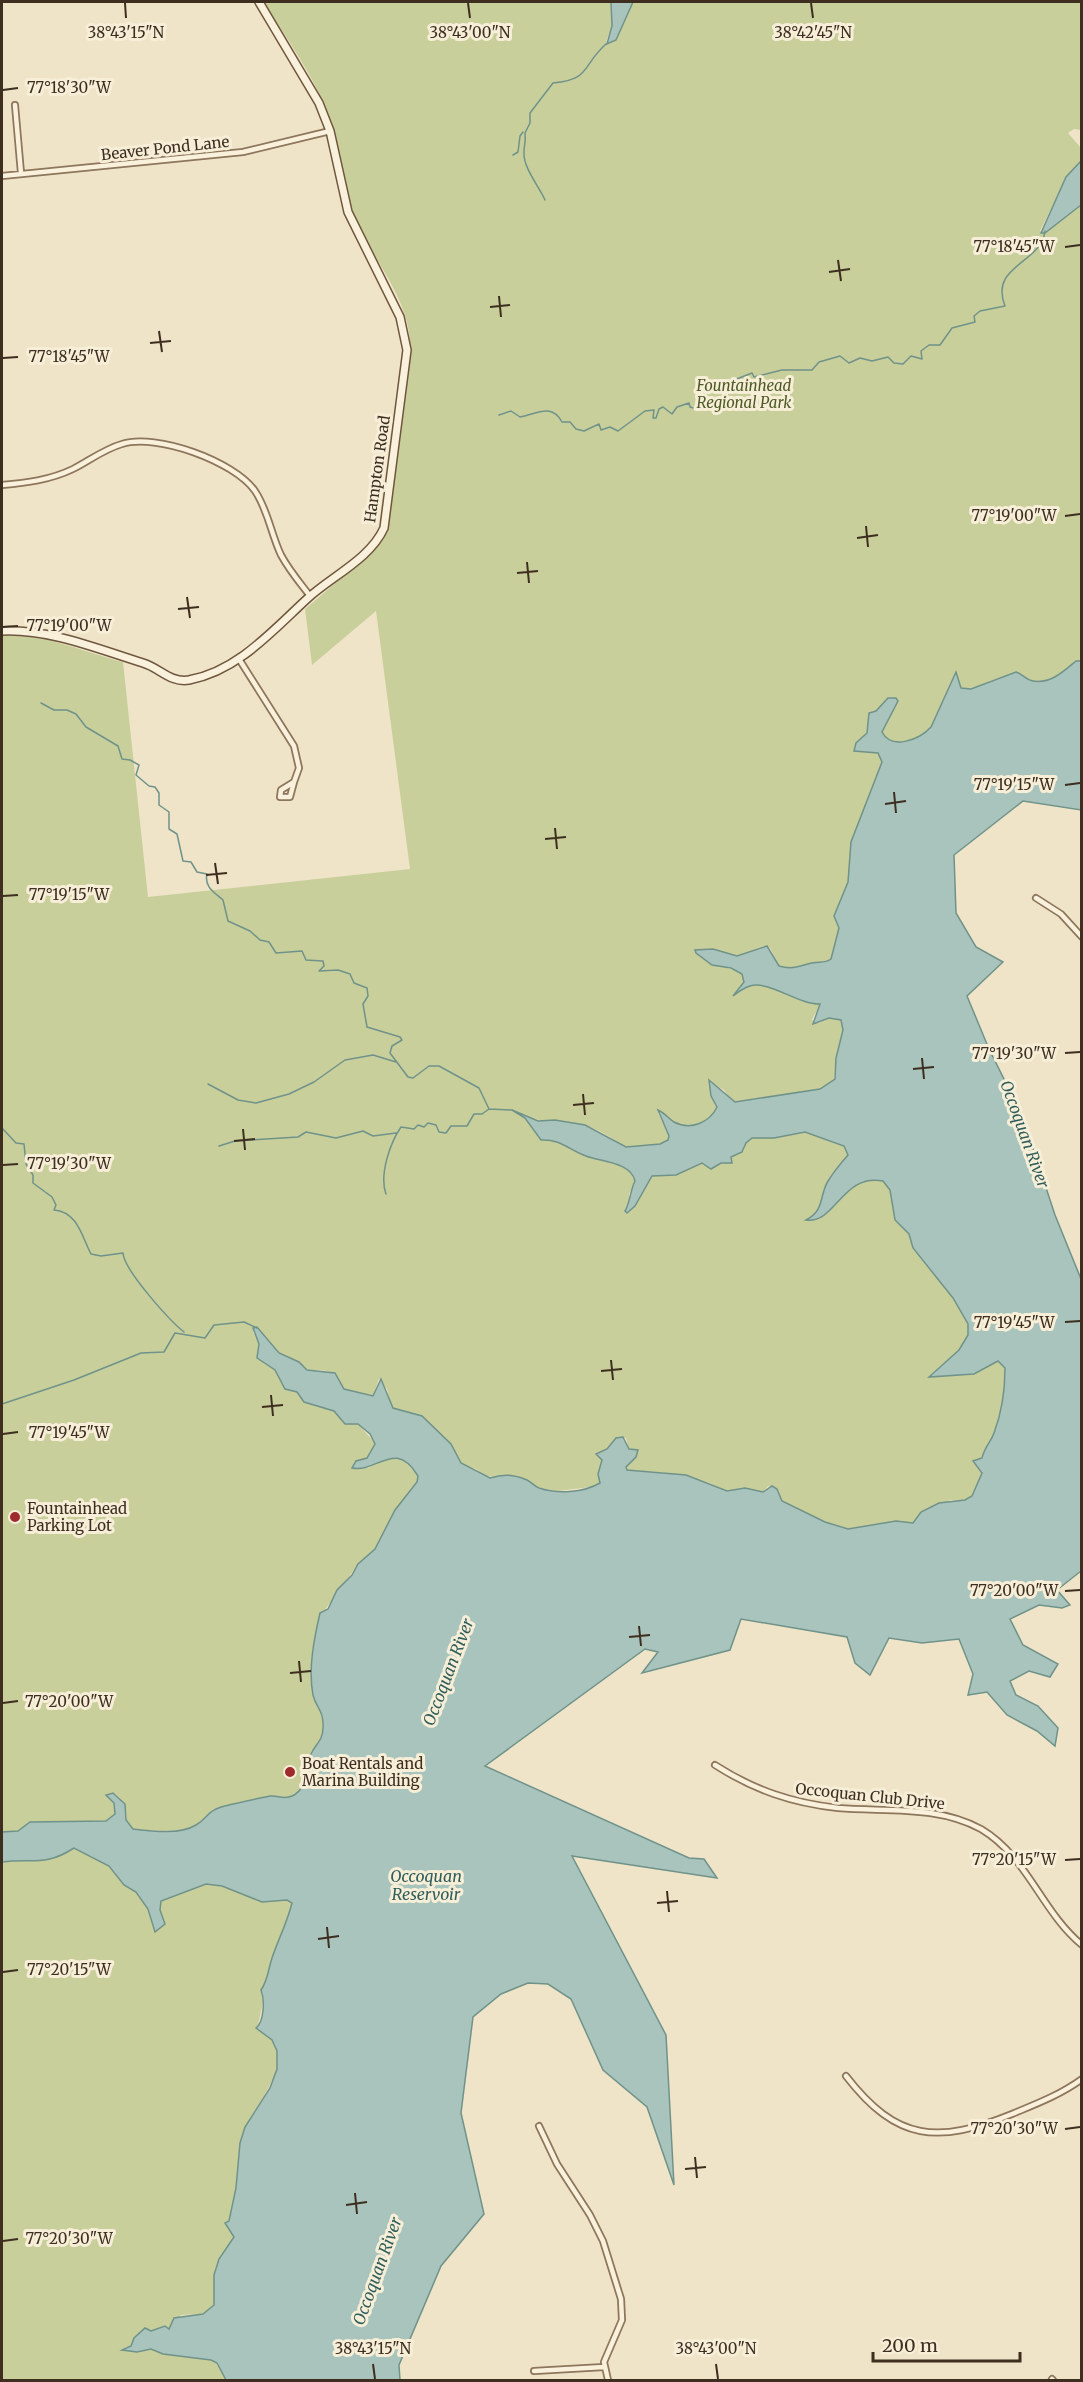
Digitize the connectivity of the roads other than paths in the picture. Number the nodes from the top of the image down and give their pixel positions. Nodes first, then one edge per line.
1 (259, 2) edge
2 (15, 105) dead end
3 (330, 131) junction
4 (21, 173) junction
5 (2, 176) edge
6 (2, 485) edge
7 (310, 596) junction
8 (2, 631) edge
9 (238, 659) junction
10 (294, 782) dead end
11 (1036, 898) dead end
12 (1082, 937) edge
13 (715, 1765) dead end
14 (1082, 1945) edge
15 (846, 2076) dead end
16 (1082, 2079) edge
17 (539, 2126) dead end
18 (604, 2367) junction
19 (534, 2372) dead end
20 (608, 2380) edge

1 - 3 street, Hampton Road
2 - 4 street
3 - 4 street, Beaver Pond Lane
3 - 7 street, Hampton Road
4 - 5 street, Beaver Pond Lane
6 - 7 street
7 - 9 street, Hampton Road
8 - 9 street, Hampton Road
9 - 10 street
11 - 12 street
13 - 14 street, Occoquan Club Drive
15 - 16 street
17 - 18 street
18 - 19 street
18 - 20 street

